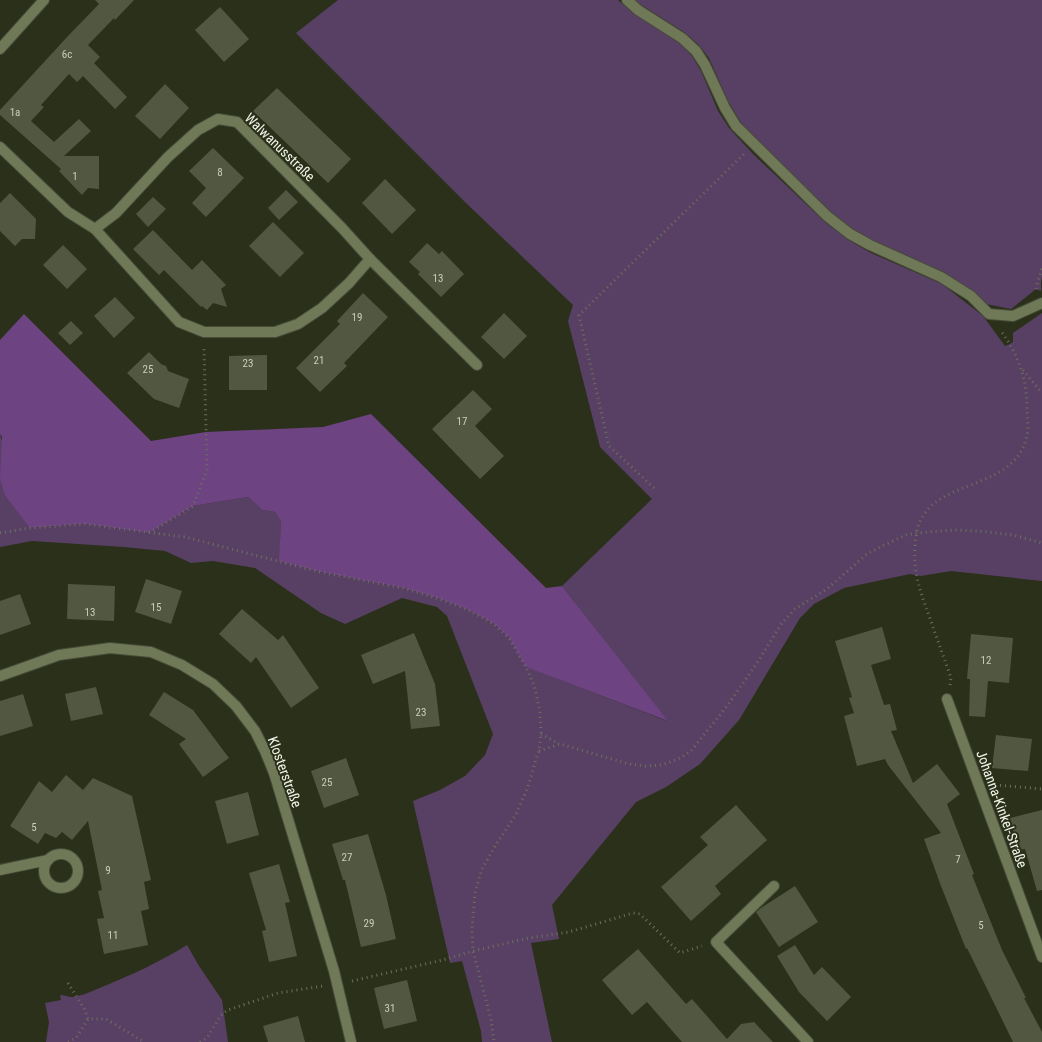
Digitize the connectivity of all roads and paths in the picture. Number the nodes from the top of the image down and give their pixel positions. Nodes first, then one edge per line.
1 (44, 0) edge
2 (627, 0) edge
3 (0, 49) edge
4 (754, 144) junction
5 (0, 147) edge
6 (95, 229) junction
7 (370, 259) junction
8 (1042, 267) edge
9 (1040, 304) edge
10 (990, 314) junction
11 (204, 332) junction
12 (477, 365) dead end
13 (1022, 370) junction
14 (1042, 393) edge
15 (654, 488) dead end
16 (0, 533) edge
17 (149, 533) junction
18 (916, 533) junction
19 (1042, 543) edge
20 (0, 676) edge
21 (951, 678) dead end
22 (947, 699) dead end
23 (541, 734) junction
24 (560, 744) junction
25 (539, 751) junction
26 (978, 783) junction
27 (1042, 789) edge
28 (48, 860) dead end
29 (0, 870) edge
30 (774, 886) dead end
31 (716, 942) junction
32 (473, 951) junction
33 (1042, 956) edge
34 (68, 983) dead end
35 (337, 984) junction
36 (88, 1019) junction
37 (76, 1038) junction
38 (68, 1042) edge
39 (79, 1042) edge
40 (144, 1042) edge
41 (200, 1042) edge
42 (351, 1042) edge
43 (494, 1042) edge
44 (808, 1042) edge

1 - 3 street
2 - 4 street
4 - 10 street
4 - 15 path
5 - 6 street
6 - 7 street, Walwanusstraße
6 - 11 street
7 - 11 street
7 - 12 street, Walwanusstraße
8 - 9 path
9 - 10 street
10 - 13 path
11 - 17 path
13 - 14 path
13 - 18 path
16 - 17 path
17 - 23 path
18 - 19 path
18 - 21 path
18 - 24 path
20 - 35 street, Klosterstraße
22 - 26 street, Johanna-Kinkel-Straße
23 - 24 path
23 - 25 path
24 - 25 path
25 - 32 path
26 - 27 path
26 - 33 street, Johanna-Kinkel-Straße
28 - 29 street
30 - 31 street
31 - 32 path
31 - 44 street
32 - 35 path
32 - 43 path
34 - 36 path
35 - 41 path
35 - 42 street, Klosterstraße
36 - 37 path
36 - 40 path
37 - 38 path
37 - 39 path

